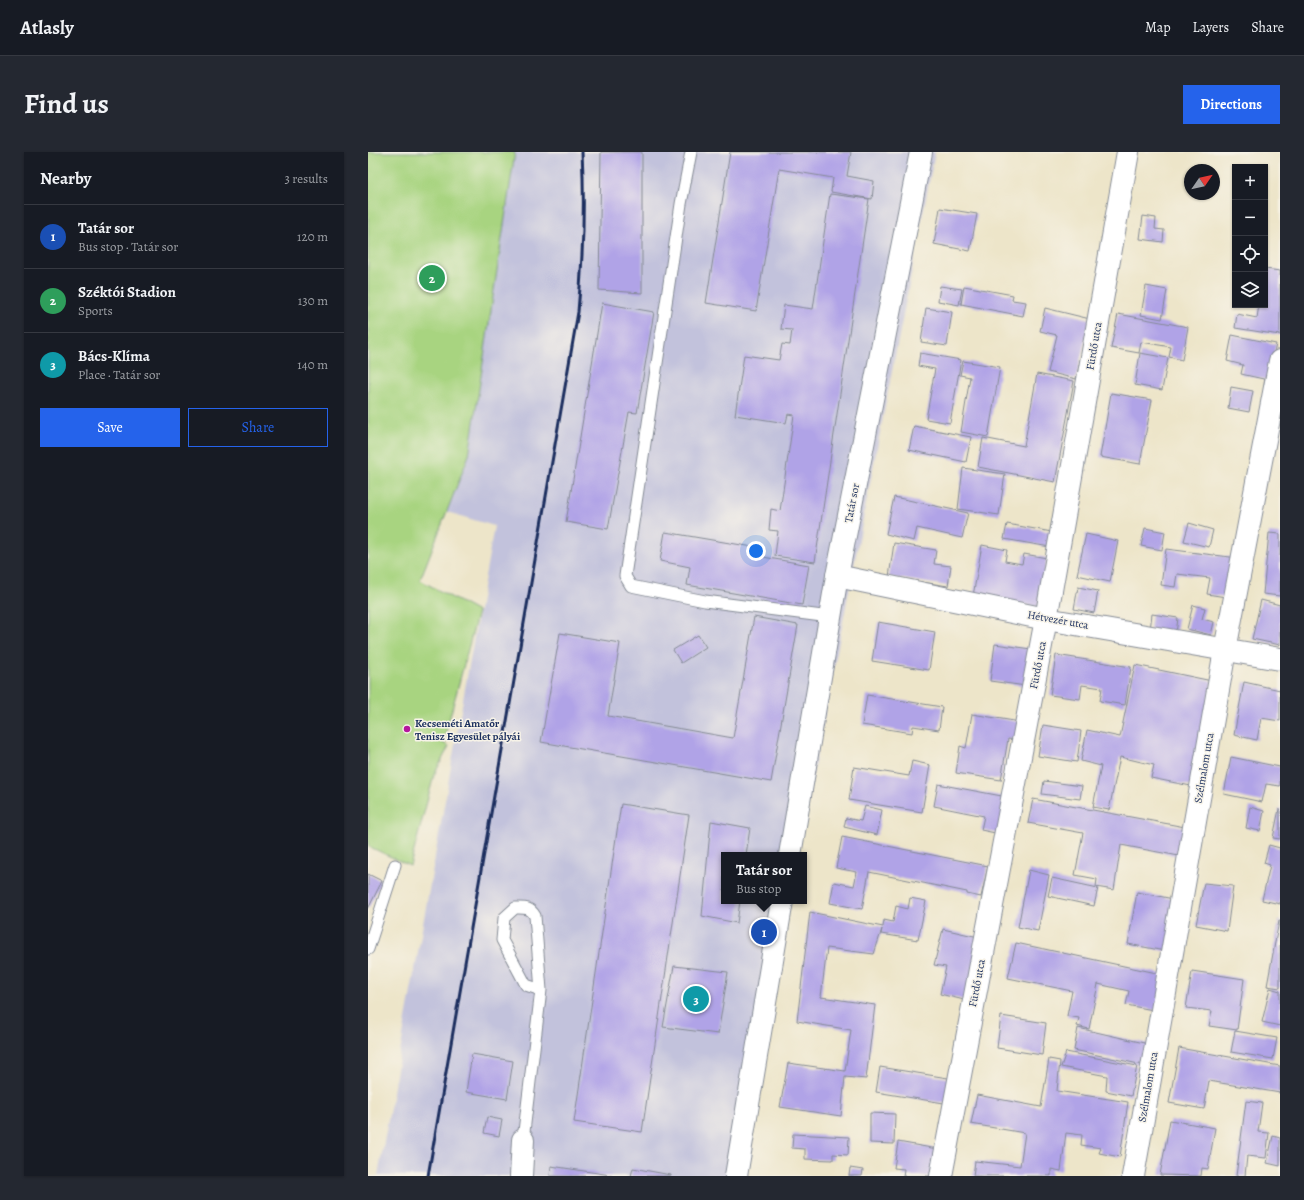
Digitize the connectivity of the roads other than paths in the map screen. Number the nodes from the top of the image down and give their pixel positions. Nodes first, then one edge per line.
1 (691, 152) edge
2 (921, 152) edge
3 (1128, 152) edge
4 (1280, 361) edge
5 (837, 576) junction
6 (830, 617) junction
7 (1046, 619) junction
8 (1225, 650) junction
9 (1280, 659) edge
10 (791, 852) edge
11 (395, 865) dead end
12 (781, 904) edge
13 (368, 949) edge
14 (541, 990) junction
15 (523, 1140) joint
16 (521, 1176) edge
17 (736, 1176) edge
18 (941, 1176) edge
19 (1133, 1176) edge

1 - 6 lane
2 - 5 street, Tatár sor
3 - 7 street, Fürdő utca
4 - 8 street, Szélmalom utca
5 - 6 street, Tatár sor
5 - 7 street, Hétvezér utca
6 - 10 street, Tatár sor
7 - 8 street, Hétvezér utca
7 - 18 street, Fürdő utca
8 - 9 street, Hétvezér utca
8 - 19 street, Szélmalom utca
11 - 13 lane
12 - 17 street
14 - 14 lane
14 - 15 lane
15 - 16 street

